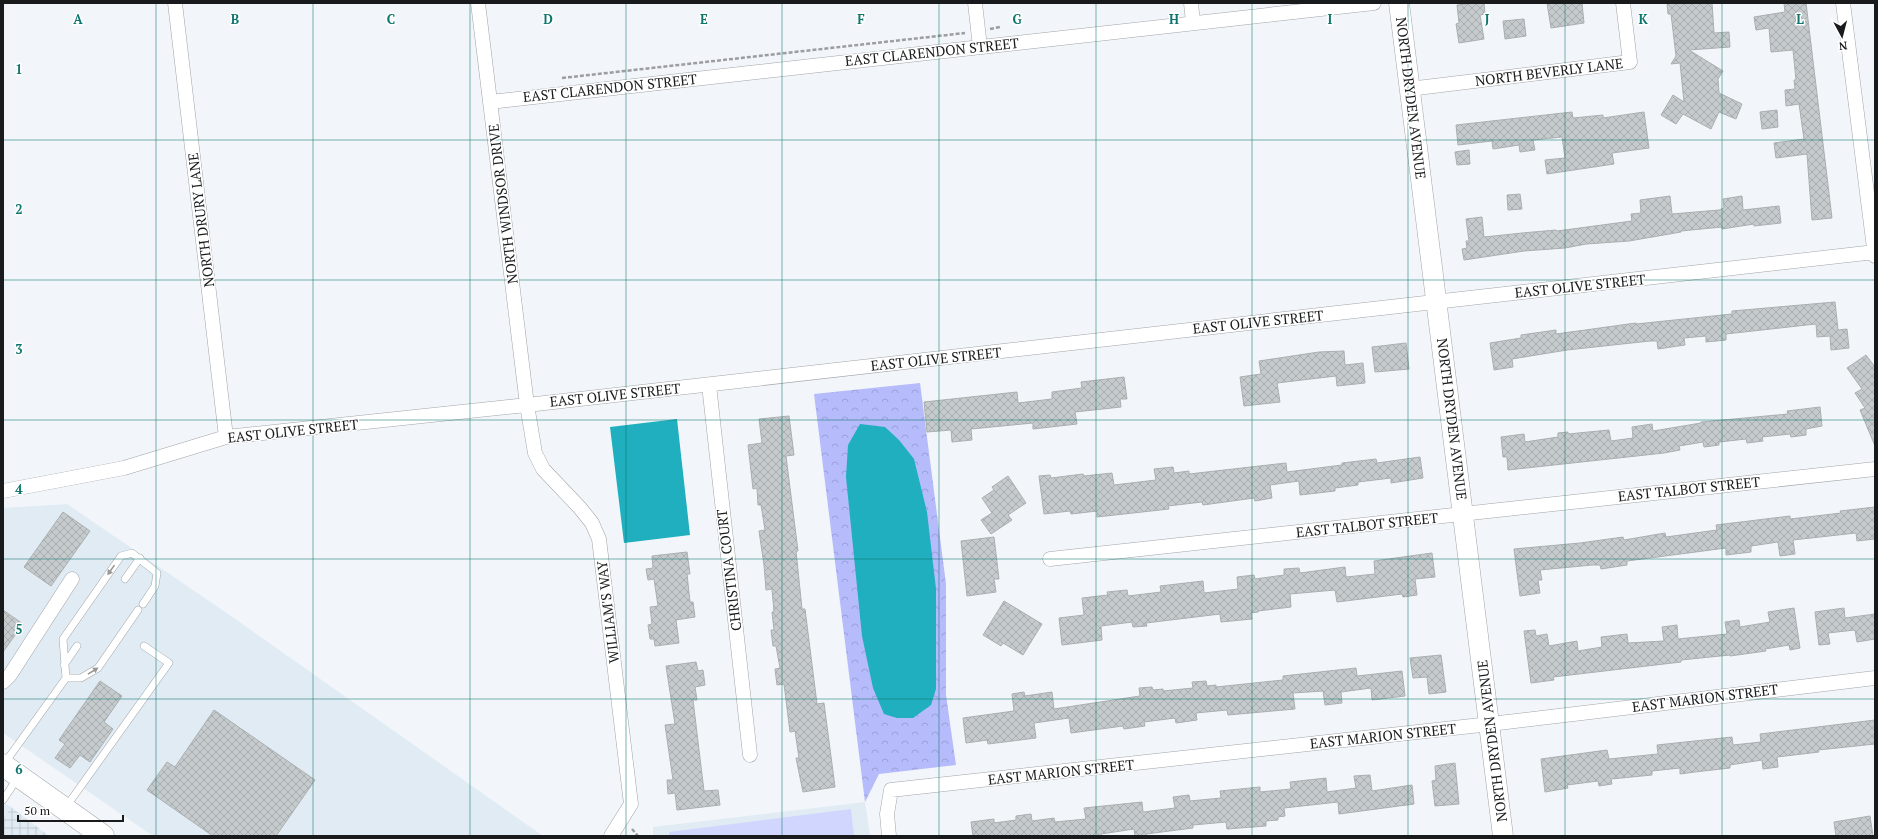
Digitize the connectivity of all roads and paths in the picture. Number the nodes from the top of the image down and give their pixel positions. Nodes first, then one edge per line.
1 (175, 3) edge
2 (478, 3) edge
3 (975, 3) edge
4 (1191, 3) edge
5 (1374, 3) edge
6 (1399, 3) edge
7 (1623, 3) edge
8 (1843, 3) edge
9 (1193, 22) junction
10 (1000, 28) dead end
11 (978, 31) junction
12 (980, 47) junction
13 (562, 78) dead end
14 (1409, 89) junction
15 (490, 102) junction
16 (1875, 252) edge
17 (1875, 256) edge
18 (1437, 302) junction
19 (709, 385) junction
20 (528, 405) junction
21 (226, 437) junction
22 (1875, 469) edge
23 (3, 491) edge
24 (1463, 514) junction
25 (140, 558) junction
26 (1050, 559) dead end
27 (72, 578) dead end
28 (125, 579) dead end
29 (142, 604) dead end
30 (138, 610) dead end
31 (77, 646) dead end
32 (144, 646) dead end
33 (64, 665) junction
34 (66, 678) junction
35 (1875, 678) edge
36 (3, 682) edge
37 (1490, 724) junction
38 (750, 754) dead end
39 (8, 769) edge
40 (3, 800) edge
41 (64, 809) junction
42 (103, 836) edge
43 (611, 836) edge
44 (889, 836) edge
45 (1503, 836) edge

1 - 21 street, NORTH DRURY LANE
2 - 15 street, NORTH WINDSOR DRIVE
3 - 11 street
4 - 9 street
5 - 9 street, EAST CLARENDON STREET
6 - 14 street, NORTH DRYDEN AVENUE
7 - 14 street, NORTH BEVERLY LANE
8 - 16 street
9 - 12 street, EAST CLARENDON STREET
10 - 11 path
11 - 12 street
11 - 13 path
12 - 15 street, EAST CLARENDON STREET
14 - 18 street, NORTH DRYDEN AVENUE
15 - 20 street, NORTH WINDSOR DRIVE
16 - 17 street
16 - 18 street, EAST OLIVE STREET
18 - 19 street, EAST OLIVE STREET
18 - 24 street, NORTH DRYDEN AVENUE
19 - 20 street, EAST OLIVE STREET
19 - 38 street, CHRISTINA COURT
20 - 21 street, EAST OLIVE STREET
20 - 43 street, WILLIAM'S WAY
21 - 23 street, EAST OLIVE STREET
22 - 24 street, EAST TALBOT STREET
24 - 26 street, EAST TALBOT STREET
24 - 37 street, NORTH DRYDEN AVENUE
25 - 28 lane
25 - 29 lane
25 -> 33 lane
27 - 36 street
34 -> 30 lane
31 - 33 lane
32 - 41 lane
33 - 34 lane
34 - 39 lane
35 - 37 street, EAST MARION STREET
37 - 44 street, EAST MARION STREET
37 - 45 street, NORTH DRYDEN AVENUE
39 - 40 lane
39 - 41 main road
41 - 42 main road

